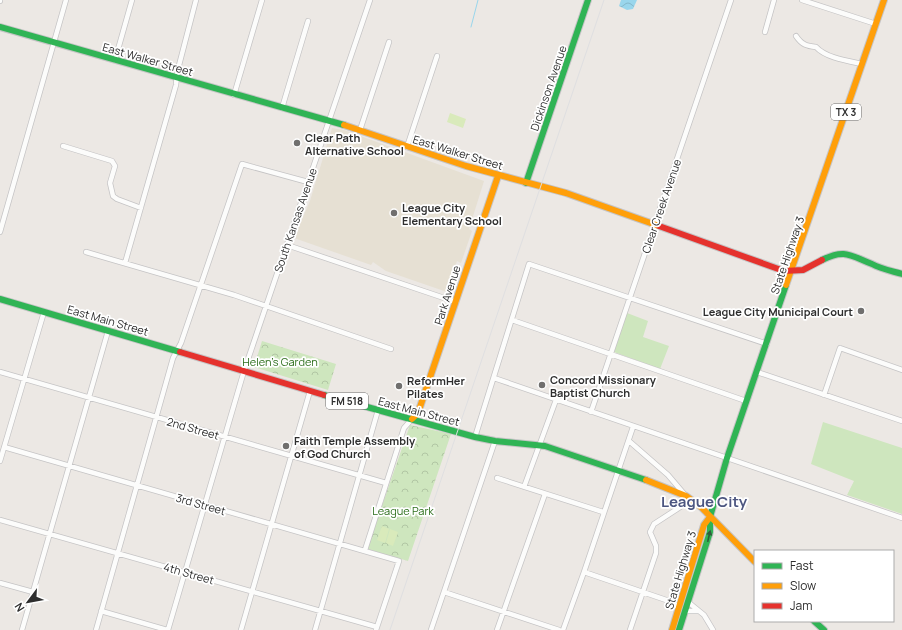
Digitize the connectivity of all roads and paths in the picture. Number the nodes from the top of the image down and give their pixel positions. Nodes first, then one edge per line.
1 (66, 0) edge
2 (132, 0) edge
3 (196, 0) edge
4 (262, 0) edge
5 (370, 0) edge
6 (588, 0) edge
7 (731, 0) edge
8 (774, 0) edge
9 (802, 0) edge
10 (884, 0) edge
11 (308, 21) dead end
12 (876, 24) junction
13 (0, 27) edge
14 (765, 32) dead end
15 (796, 36) dead end
16 (54, 42) junction
17 (389, 42) dead end
18 (437, 56) dead end
19 (115, 60) junction
20 (862, 64) junction
21 (177, 78) junction
22 (234, 95) junction
23 (282, 108) junction
24 (329, 121) junction
25 (360, 130) junction
26 (63, 146) dead end
27 (407, 147) junction
28 (498, 176) junction
29 (308, 182) junction
30 (526, 183) junction
31 (141, 208) junction
32 (654, 226) junction
33 (0, 232) edge
34 (287, 245) junction
35 (86, 252) dead end
36 (125, 263) junction
37 (792, 272) junction
38 (902, 274) edge
39 (200, 285) junction
40 (630, 298) junction
41 (0, 299) edge
42 (456, 302) junction
43 (266, 306) junction
44 (44, 312) junction
45 (512, 320) junction
46 (108, 331) junction
47 (767, 344) junction
48 (391, 349) dead end
49 (177, 351) junction
50 (610, 355) junction
51 (902, 370) edge
52 (244, 371) junction
53 (0, 372) edge
54 (757, 372) junction
55 (494, 378) junction
56 (23, 379) junction
57 (310, 391) junction
58 (824, 395) junction
59 (88, 398) junction
60 (556, 400) junction
61 (746, 402) junction
62 (378, 410) junction
63 (591, 412) junction
64 (156, 417) junction
65 (412, 419) junction
66 (902, 421) edge
67 (633, 427) junction
68 (224, 436) junction
69 (0, 437) edge
70 (475, 437) junction
71 (6, 439) junction
72 (628, 440) junction
73 (495, 441) junction
74 (539, 444) junction
75 (4, 447) junction
76 (291, 455) junction
77 (727, 458) junction
78 (0, 461) edge
79 (68, 466) junction
80 (618, 471) junction
81 (358, 474) junction
82 (498, 478) dead end
83 (386, 482) junction
84 (136, 485) junction
85 (524, 487) junction
86 (545, 494) junction
87 (689, 498) junction
88 (204, 505) junction
89 (603, 512) junction
90 (710, 517) junction
91 (902, 518) edge
92 (0, 520) edge
93 (271, 524) junction
94 (49, 534) junction
95 (339, 543) junction
96 (365, 550) junction
97 (117, 553) junction
98 (754, 561) edge
99 (184, 572) junction
100 (584, 572) junction
101 (0, 583) edge
102 (252, 591) junction
103 (32, 592) junction
104 (444, 592) junction
105 (643, 592) junction
106 (681, 601) junction
107 (672, 602) junction
108 (688, 602) junction
109 (679, 608) junction
110 (320, 610) junction
111 (101, 611) junction
112 (503, 611) junction
113 (685, 611) junction
114 (698, 611) junction
115 (815, 622) edge
116 (377, 629) edge
117 (22, 630) edge
118 (96, 630) edge
119 (168, 630) edge
120 (241, 630) edge
121 (315, 630) edge
122 (431, 630) edge
123 (497, 630) edge
124 (558, 630) edge
125 (563, 630) edge
126 (630, 630) edge
127 (672, 630) edge
128 (679, 630) edge
129 (713, 630) edge
130 (824, 630) edge

1 - 16 street
2 - 19 street
3 - 21 street
4 - 22 street
5 - 24 street, South Kansas Avenue
6 - 30 main road, Dickinson Avenue
7 - 32 street, Clear Creek Avenue
8 - 14 street
9 - 12 street
10 - 12 main road, State Highway 3 / TX 3
11 - 23 street
12 - 20 main road, State Highway 3 / TX 3
13 - 16 main road, East Walker Street
15 - 20 street
16 - 19 main road, East Walker Street
16 - 33 street
17 - 25 street
18 - 27 street
19 - 21 main road, East Walker Street
20 - 37 main road, State Highway 3 / TX 3
21 - 22 main road, East Walker Street
21 - 31 street
22 - 23 main road, East Walker Street
23 - 24 main road, East Walker Street
24 - 25 main road, East Walker Street
24 - 29 street, South Kansas Avenue
25 - 27 main road, East Walker Street
26 - 31 street
27 - 28 main road, East Walker Street
28 - 30 main road, East Walker Street
28 - 42 main road, Park Avenue
29 - 34 street, South Kansas Avenue
29 - 39 street
30 - 32 main road, East Walker Street
31 - 36 street
32 - 37 main road, East Walker Street
32 - 40 street, Clear Creek Avenue
34 - 42 street
34 - 43 street, South Kansas Avenue
35 - 36 street
36 - 39 street
37 - 38 main road
37 - 47 main road, State Highway 3 / TX 3
39 - 43 street
39 - 49 street
40 - 45 street
40 - 47 street
40 - 50 street, Clear Creek Avenue
41 - 44 main road, East Main Street / FM 518
42 - 65 main road, Park Avenue
43 - 48 street
43 - 52 street, South Kansas Avenue
44 - 46 main road, East Main Street / FM 518
44 - 56 street
45 - 50 street
45 - 55 street
46 - 49 main road, East Main Street / FM 518
46 - 59 street
47 - 54 main road, State Highway 3 / TX 3
49 - 52 main road, East Main Street / FM 518
49 - 64 street
50 - 61 street
50 - 63 street, Clear Creek Avenue
51 - 58 street
52 - 57 main road, East Main Street / FM 518
52 - 68 street, South Kansas Avenue
53 - 56 street, 2nd Street
54 - 58 street
54 - 61 main road, State Highway 3 / TX 3
55 - 60 street
55 - 70 street
56 - 59 street, 2nd Street
56 - 71 street
57 - 62 main road, East Main Street / FM 518
57 - 76 street
58 - 66 street
59 - 64 street, 2nd Street
59 - 79 street
60 - 63 street
60 - 74 street
61 - 77 main road, State Highway 3 / TX 3
62 - 65 main road, East Main Street / FM 518
62 - 81 street
63 - 67 street
64 - 68 street, 2nd Street
64 - 84 street
65 - 70 main road, East Main Street / FM 518
65 - 83 street
67 - 72 street
67 - 77 street
68 - 76 street, 2nd Street
68 - 88 street, South Kansas Avenue
69 - 71 street
70 - 73 main road, East Main Street / FM 518
71 - 75 street
72 - 80 street
72 - 87 street
73 - 74 main road, East Main Street / FM 518
73 - 104 street
74 - 80 main road, East Main Street / FM 518
74 - 85 street
75 - 78 street
75 - 79 street, 3rd Street
76 - 81 street, 2nd Street
76 - 93 street
77 - 90 main road, State Highway 3 / TX 3
77 - 91 street
79 - 84 street, 3rd Street
79 - 94 street
80 - 87 main road, East Main Street / FM 518
80 - 89 street
81 - 83 street, 2nd Street
81 - 95 street
82 - 85 street
83 - 96 street
84 - 88 street, 3rd Street
84 - 97 street
85 - 86 street
86 - 89 street
86 - 112 street
87 - 90 main road, East Main Street / FM 518
87 - 105 street
88 - 93 street, 3rd Street
88 - 99 street, South Kansas Avenue
89 - 100 street
90 - 98 main road, FM 518
90 - 106 main road, State Highway 3 / TX 3
108 -> 90 main road, State Highway 3 / TX 3
92 - 94 street, 4th Street
93 - 95 street, 3rd Street
93 - 102 street
94 - 97 street, 4th Street
94 - 103 street
95 - 96 street, 3rd Street
95 - 110 street
96 - 116 street, 3rd Street
97 - 99 street, 4th Street
97 - 111 street
99 - 102 street, 4th Street
99 - 119 street, South Kansas Avenue
100 - 105 street
100 - 125 street
101 - 103 street
102 - 110 street, 4th Street
102 - 120 street
103 - 117 street
104 - 112 street
104 - 122 street
105 - 107 street
105 - 126 street
106 - 107 street
106 - 109 main road, State Highway 3 / TX 3
107 - 109 street
108 - 113 main road, State Highway 3 / TX 3
108 - 114 street
109 - 127 main road, State Highway 3 / TX 3
110 - 116 street, 4th Street
110 - 121 street
111 - 118 street
111 - 119 street
112 - 123 street
112 - 124 street
113 - 114 street
113 - 128 main road, State Highway 3 / TX 3
114 - 129 street
115 - 130 main road

